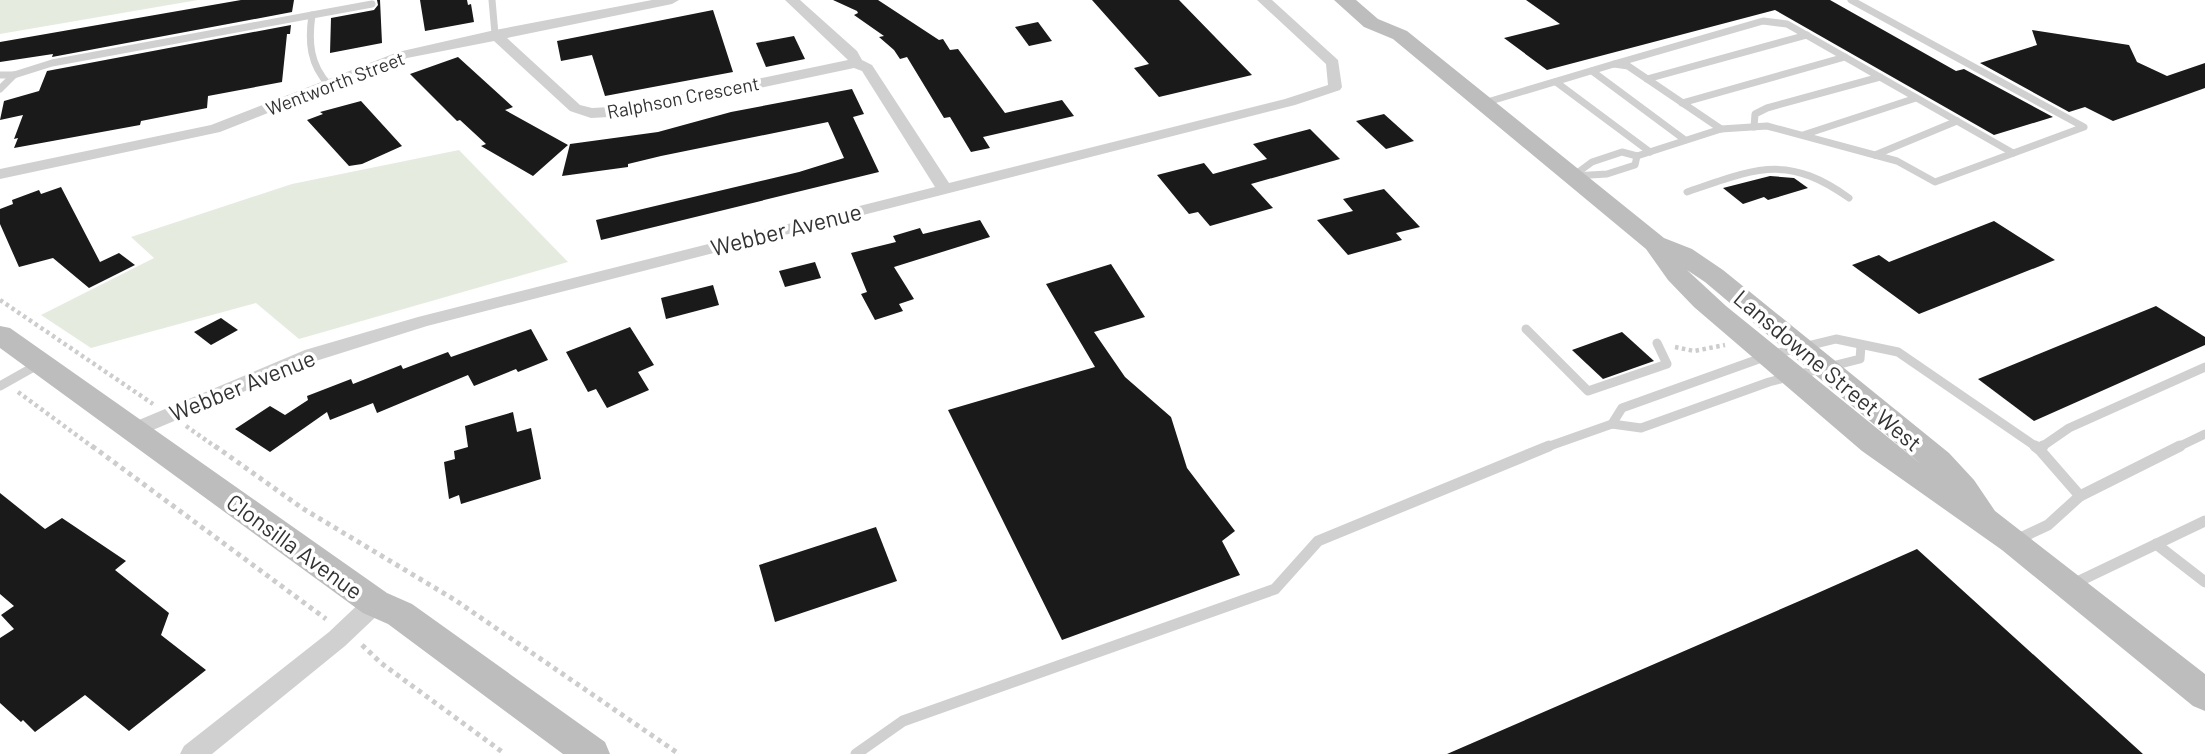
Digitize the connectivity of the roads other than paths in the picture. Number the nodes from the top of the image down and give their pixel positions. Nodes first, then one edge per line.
1 (492, 0) edge
2 (792, 0) edge
3 (1264, 0) edge
4 (1344, 0) edge
5 (1368, 0) edge
6 (1851, 0) edge
7 (667, 1) edge
8 (372, 4) dead end
9 (312, 15) junction
10 (495, 34) junction
11 (1400, 35) junction
12 (1807, 35) junction
13 (1844, 57) junction
14 (856, 62) junction
15 (1614, 64) junction
16 (1592, 71) junction
17 (0, 75) edge
18 (14, 75) junction
19 (1880, 77) junction
20 (1647, 79) junction
21 (1556, 82) junction
22 (329, 85) junction
23 (0, 89) edge
24 (1916, 97) junction
25 (1484, 103) junction
26 (1682, 103) junction
27 (1957, 121) junction
28 (1755, 127) junction
29 (1721, 129) junction
30 (1803, 135) junction
31 (1685, 140) junction
32 (1650, 152) junction
33 (2013, 153) junction
34 (1875, 155) junction
35 (1637, 156) junction
36 (0, 174) edge
37 (1573, 176) junction
38 (945, 189) junction
39 (1687, 192) dead end
40 (1849, 198) dead end
41 (1655, 244) junction
42 (1526, 328) dead end
43 (0, 335) edge
44 (1657, 343) dead end
45 (1861, 346) junction
46 (1770, 355) junction
47 (1798, 362) junction
48 (40, 363) junction
49 (2205, 367) edge
50 (1826, 369) junction
51 (3, 385) edge
52 (1612, 424) junction
53 (134, 430) junction
54 (2205, 434) edge
55 (2039, 449) junction
56 (2080, 496) junction
57 (1983, 518) junction
58 (2205, 521) edge
59 (2014, 541) junction
60 (2156, 544) junction
61 (2205, 582) edge
62 (2069, 586) junction
63 (374, 603) junction
64 (2205, 695) edge
65 (193, 754) edge
66 (592, 754) edge
67 (856, 754) edge

1 - 10 lane
2 - 14 street
3 - 38 street, Webber Avenue
4 - 11 main road, Lansdowne Street West
5 - 11 main road, Lansdowne Street West
6 - 33 lane
7 - 10 street, Wentworth Street
8 - 9 lane
9 - 18 lane
9 - 22 lane
10 - 14 street, Ralphson Crescent
10 - 22 street, Wentworth Street
11 - 25 main road, Lansdowne Street West
12 - 13 lane
12 - 15 lane
12 - 20 lane
13 - 19 lane
13 - 26 lane
14 - 38 street
15 - 16 lane
15 - 20 lane
16 - 21 lane
16 - 31 lane
17 - 18 lane
18 - 23 lane
19 - 24 lane
19 - 28 lane
20 - 26 lane
21 - 25 lane
21 - 32 lane
22 - 36 street, Wentworth Street
24 - 27 lane
24 - 30 lane
25 - 37 main road, Lansdowne Street West
26 - 29 lane
27 - 33 lane
27 - 34 lane
28 - 29 lane
28 - 30 lane
29 - 31 lane
30 - 34 lane
31 - 32 lane
32 - 35 lane
33 - 34 lane
35 - 37 lane
35 - 37 lane
37 - 41 main road, Lansdowne Street West
38 - 53 street, Webber Avenue
39 - 40 lane
41 - 46 main road, Lansdowne Street West
41 - 47 main road, Lansdowne Street West
42 - 44 lane
43 - 48 main road, Clonsilla Avenue
45 - 47 lane
45 - 50 lane
45 - 55 lane
46 - 47 main road, Lansdowne Street West
46 - 52 lane
47 - 50 main road, Lansdowne Street West
47 - 52 lane
47 - 57 main road, Lansdowne Street West
48 - 51 lane
48 - 53 main road, Clonsilla Avenue
49 - 55 lane
50 - 57 main road, Lansdowne Street West
52 - 67 lane
53 - 63 main road, Clonsilla Avenue
54 - 56 lane
55 - 56 lane
56 - 59 lane
57 - 59 main road, Lansdowne Street West
58 - 60 lane
59 - 62 main road, Lansdowne Street West
60 - 61 lane
60 - 62 lane
62 - 64 main road, Lansdowne Street West
63 - 65 street
63 - 66 main road, Clonsilla Avenue

